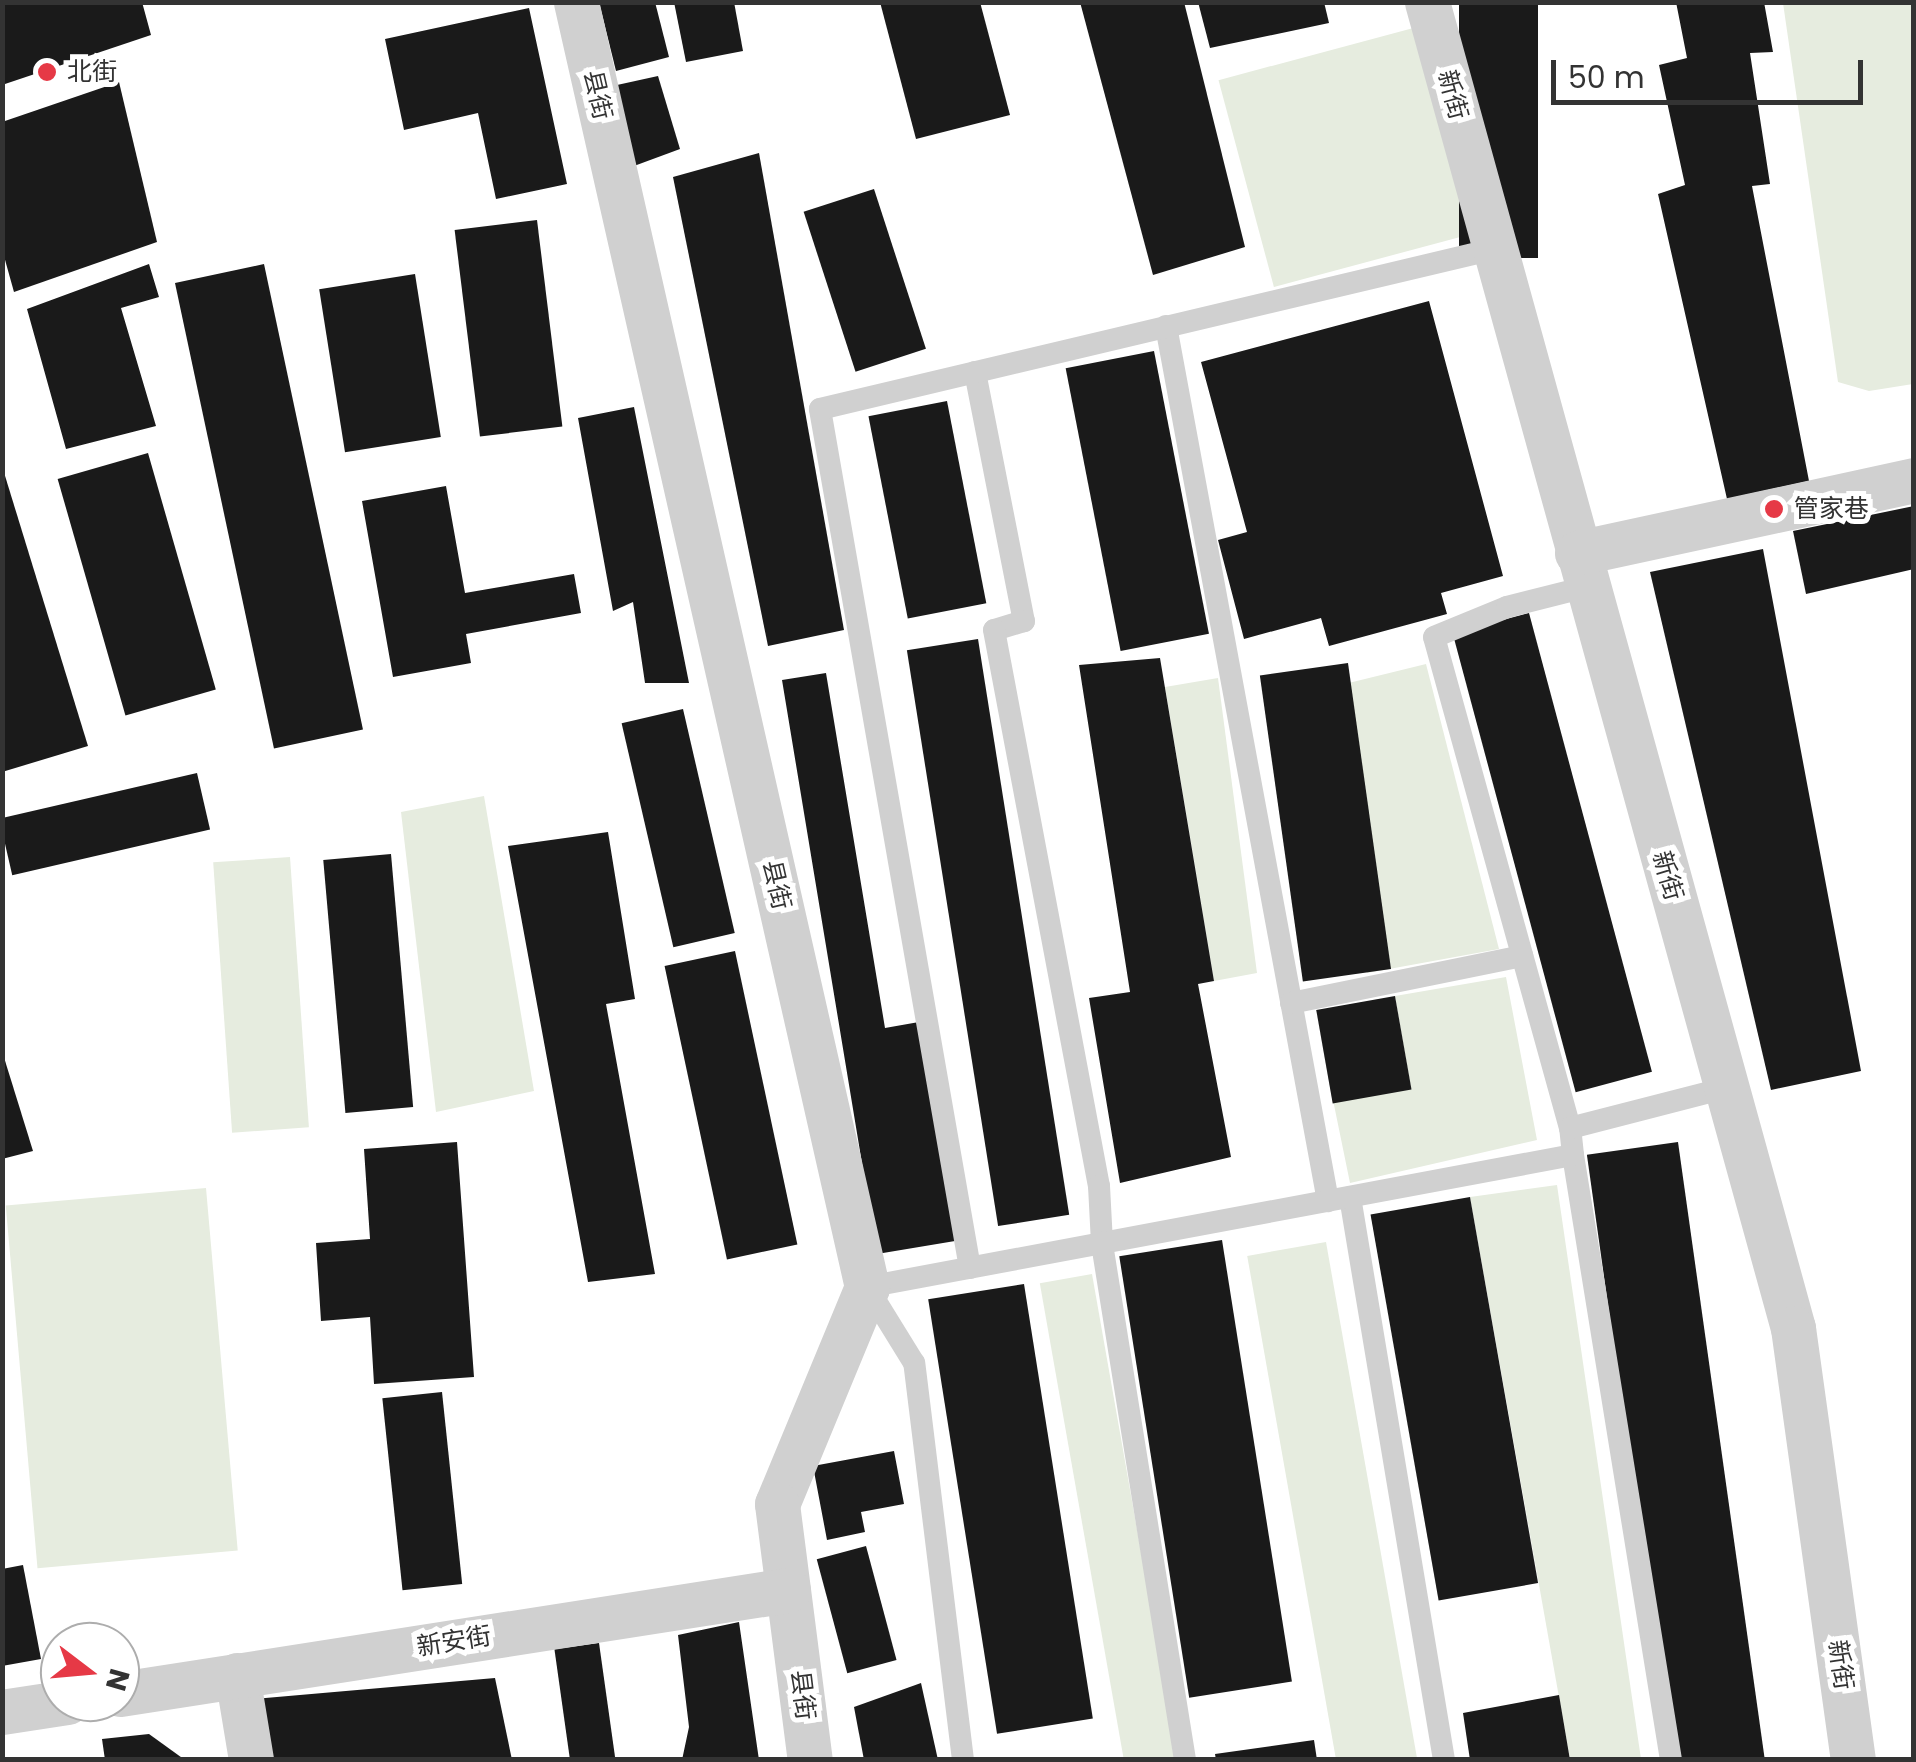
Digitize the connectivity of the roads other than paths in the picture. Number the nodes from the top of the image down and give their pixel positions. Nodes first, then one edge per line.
1 (576, 2) edge
2 (1426, 2) edge
3 (1494, 249) junction
4 (1166, 326) junction
5 (975, 372) junction
6 (1914, 480) edge
7 (1582, 570) junction
8 (1522, 956) junction
9 (1291, 1003) junction
10 (1726, 1088) junction
11 (1570, 1128) junction
12 (1573, 1156) junction
13 (1339, 1199) junction
14 (1102, 1244) junction
15 (970, 1268) junction
16 (866, 1287) junction
17 (788, 1590) junction
18 (238, 1676) junction
19 (140, 1691) edge
20 (40, 1706) edge
21 (2, 1712) edge
22 (251, 1760) edge
23 (810, 1760) edge
24 (964, 1760) edge
25 (1185, 1760) edge
26 (1444, 1760) edge
27 (1670, 1760) edge
28 (1853, 1760) edge

1 - 16 street, 县街
2 - 3 street, 新街
3 - 4 lane
3 - 7 street, 新街
4 - 5 lane
4 - 9 lane
5 - 14 lane
5 - 15 lane
6 - 7 street
7 - 8 lane
7 - 10 street, 新街
8 - 9 lane
8 - 11 lane
9 - 13 lane
10 - 11 lane
10 - 28 street, 新街
11 - 12 lane
12 - 13 lane
12 - 27 lane
13 - 14 lane
13 - 26 lane
14 - 15 lane
14 - 25 lane
15 - 16 lane
16 - 17 street, 县街
16 - 24 lane
17 - 18 street, 新安街
17 - 23 street, 县街
18 - 19 street, 新安街
18 - 22 street
20 - 21 street

